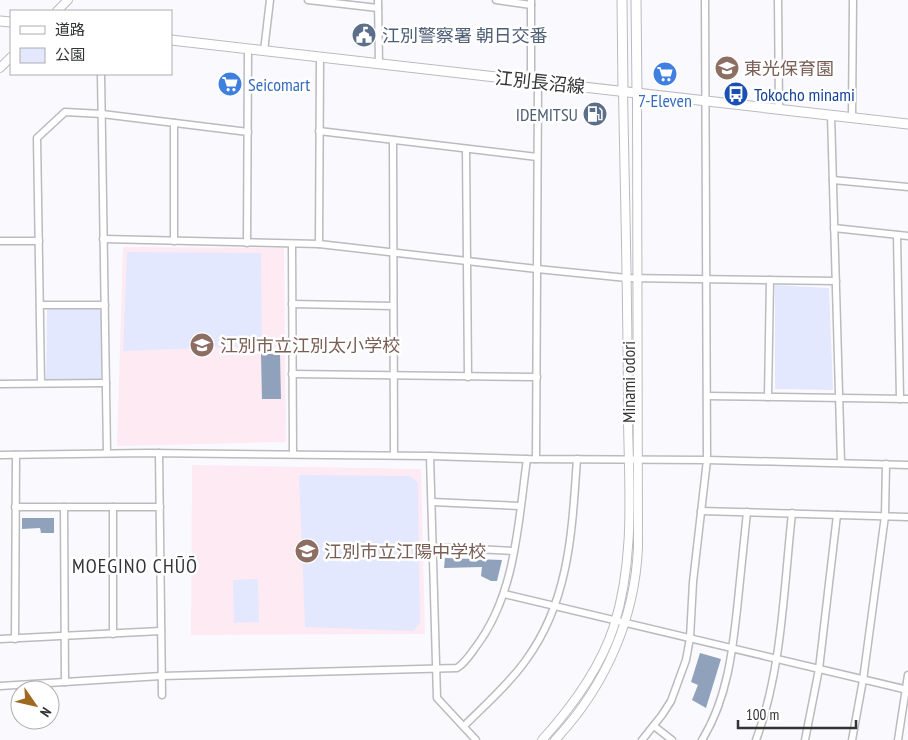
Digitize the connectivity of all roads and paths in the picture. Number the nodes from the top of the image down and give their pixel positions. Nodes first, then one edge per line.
1 (68, 0) edge
2 (270, 0) edge
3 (308, 0) edge
4 (378, 0) edge
5 (496, 0) edge
6 (622, 0) edge
7 (636, 0) edge
8 (705, 0) edge
9 (778, 0) edge
10 (853, 0) edge
11 (531, 2) edge
12 (378, 8) junction
13 (59, 10) edge
14 (172, 40) edge
15 (248, 49) junction
16 (264, 51) junction
17 (320, 57) junction
18 (10, 58) edge
19 (379, 64) junction
20 (0, 68) edge
21 (101, 75) edge
22 (534, 81) junction
23 (623, 91) junction
24 (637, 93) junction
25 (705, 101) junction
26 (779, 109) junction
27 (102, 114) junction
28 (831, 115) junction
29 (852, 117) junction
30 (174, 123) junction
31 (908, 124) edge
32 (319, 131) junction
33 (248, 132) junction
34 (393, 140) junction
35 (466, 149) junction
36 (538, 157) junction
37 (833, 180) junction
38 (908, 186) edge
39 (834, 228) junction
40 (897, 235) junction
41 (908, 236) edge
42 (103, 239) junction
43 (0, 241) edge
44 (39, 241) junction
45 (174, 241) junction
46 (247, 242) junction
47 (292, 244) junction
48 (319, 244) junction
49 (393, 253) junction
50 (466, 261) junction
51 (537, 269) junction
52 (627, 278) junction
53 (638, 278) junction
54 (706, 278) junction
55 (770, 280) junction
56 (836, 281) junction
57 (292, 304) junction
58 (40, 305) junction
59 (105, 305) junction
60 (393, 306) junction
61 (292, 374) junction
62 (394, 375) junction
63 (468, 377) junction
64 (537, 377) junction
65 (41, 383) junction
66 (106, 383) junction
67 (0, 384) edge
68 (706, 396) junction
69 (768, 397) junction
70 (839, 398) junction
71 (900, 399) junction
72 (908, 399) edge
73 (107, 453) junction
74 (159, 453) junction
75 (293, 454) junction
76 (0, 455) edge
77 (16, 455) junction
78 (394, 455) junction
79 (430, 456) junction
80 (527, 459) junction
81 (536, 459) junction
82 (577, 459) junction
83 (628, 459) junction
84 (638, 459) junction
85 (707, 460) junction
86 (841, 463) junction
87 (886, 464) junction
88 (908, 465) edge
89 (432, 502) junction
90 (520, 506) junction
91 (16, 507) junction
92 (64, 507) junction
93 (113, 507) junction
94 (160, 507) junction
95 (702, 511) junction
96 (747, 512) junction
97 (792, 513) junction
98 (837, 515) junction
99 (885, 516) junction
100 (908, 517) edge
101 (433, 547) junction
102 (513, 551) junction
103 (504, 594) junction
104 (555, 606) junction
105 (616, 619) junction
106 (625, 622) junction
107 (161, 632) junction
108 (113, 634) junction
109 (65, 636) junction
110 (15, 638) junction
111 (690, 638) junction
112 (0, 639) edge
113 (733, 648) junction
114 (777, 659) junction
115 (436, 669) junction
116 (819, 669) junction
117 (908, 675) edge
118 (161, 676) junction
119 (863, 680) junction
120 (65, 682) junction
121 (0, 686) edge
122 (907, 690) edge
123 (162, 695) dead end
124 (464, 726) junction
125 (654, 726) junction
126 (476, 740) edge
127 (542, 740) edge
128 (555, 740) edge
129 (642, 740) edge
130 (672, 740) edge
131 (702, 740) edge
132 (756, 740) edge
133 (805, 740) edge
134 (852, 740) edge
135 (898, 740) edge

1 - 13 street
2 - 16 street
3 - 12 street
4 - 12 street
5 - 11 street
6 - 23 main road, Minami odori
7 - 24 main road, Minami odori
8 - 25 street
9 - 26 street
10 - 29 street
11 - 22 street
12 - 19 street
14 - 15 main road, 江別長沼線
15 - 16 main road, 江別長沼線
15 - 33 street
16 - 17 main road, 江別長沼線
17 - 19 main road, 江別長沼線
17 - 32 street
18 - 20 street
19 - 22 main road, 江別長沼線
21 - 27 street
22 - 23 main road, 江別長沼線
22 - 36 street
23 - 24 main road, 江別長沼線
23 - 52 street, Minami odori
24 - 25 main road, 江別長沼線
24 - 53 street, Minami odori
25 - 26 main road, 江別長沼線
25 - 54 street
26 - 28 main road, 江別長沼線
27 - 30 street
27 - 42 street
27 - 44 street
28 - 29 main road, 江別長沼線
28 - 37 street
29 - 31 main road, 江別長沼線
30 - 33 street
30 - 45 street
32 - 34 street
32 - 48 street
33 - 46 street
34 - 35 street
34 - 49 street
35 - 36 street
35 - 50 street
36 - 51 street
37 - 38 street
37 - 39 street
39 - 40 street
39 - 56 street
40 - 41 street
40 - 71 street
42 - 45 street
42 - 59 street
43 - 44 street
44 - 58 street
45 - 46 street
46 - 47 street
47 - 48 street
47 - 57 street
48 - 49 street
49 - 50 street
49 - 60 street
50 - 51 street
50 - 63 street
51 - 52 street
51 - 64 street
52 - 53 street
52 - 83 street, Minami odori
53 - 54 street
53 - 84 street, Minami odori
54 - 55 street
54 - 68 street
55 - 56 street
55 - 69 street
56 - 70 street
57 - 60 street
57 - 61 street
58 - 59 street
58 - 65 street
59 - 66 street
60 - 62 street
61 - 62 street
61 - 75 street
62 - 63 street
62 - 78 street
63 - 64 street
64 - 81 street
65 - 66 street
65 - 67 street
66 - 73 street
68 - 69 street
68 - 85 street
69 - 70 street
70 - 71 street
70 - 86 street
71 - 72 street
73 - 74 street
73 - 77 street
74 - 75 street
74 - 94 street
75 - 78 street
76 - 77 street
77 - 91 street
78 - 79 street
79 - 80 street
79 - 89 street
80 - 81 street
80 - 90 street
81 - 82 street
82 - 83 street
82 - 104 street
83 - 84 street
83 - 105 street, Minami odori
84 - 85 street
84 - 106 street, Minami odori
85 - 86 street
85 - 95 street
86 - 87 street
87 - 88 street
87 - 99 street
89 - 90 street
89 - 101 street
90 - 102 street
91 - 92 street
91 - 110 street
92 - 93 street
92 - 109 street
93 - 94 street
93 - 108 street
94 - 107 street
95 - 96 street
95 - 111 street
96 - 97 street
96 - 113 street
97 - 98 street
97 - 114 street
98 - 99 street
98 - 116 street
99 - 100 street
99 - 119 street
101 - 102 street
101 - 115 street
102 - 103 street
103 - 104 street
103 - 115 street
104 - 105 street
104 - 124 street
105 - 106 street
105 - 127 street, Minami odori
106 - 111 street
106 - 128 street, Minami odori
107 - 108 street
107 - 118 street
108 - 109 street
109 - 110 street
109 - 120 street
110 - 112 street
111 - 113 street
111 - 125 street
113 - 114 street
113 - 131 street
114 - 116 street
114 - 132 street
115 - 118 street
115 - 124 street
116 - 119 street
116 - 133 street
117 - 122 street
118 - 120 street
118 - 123 street
119 - 122 street
119 - 134 street
120 - 121 street
122 - 135 street
124 - 126 street
125 - 129 street
125 - 130 street

